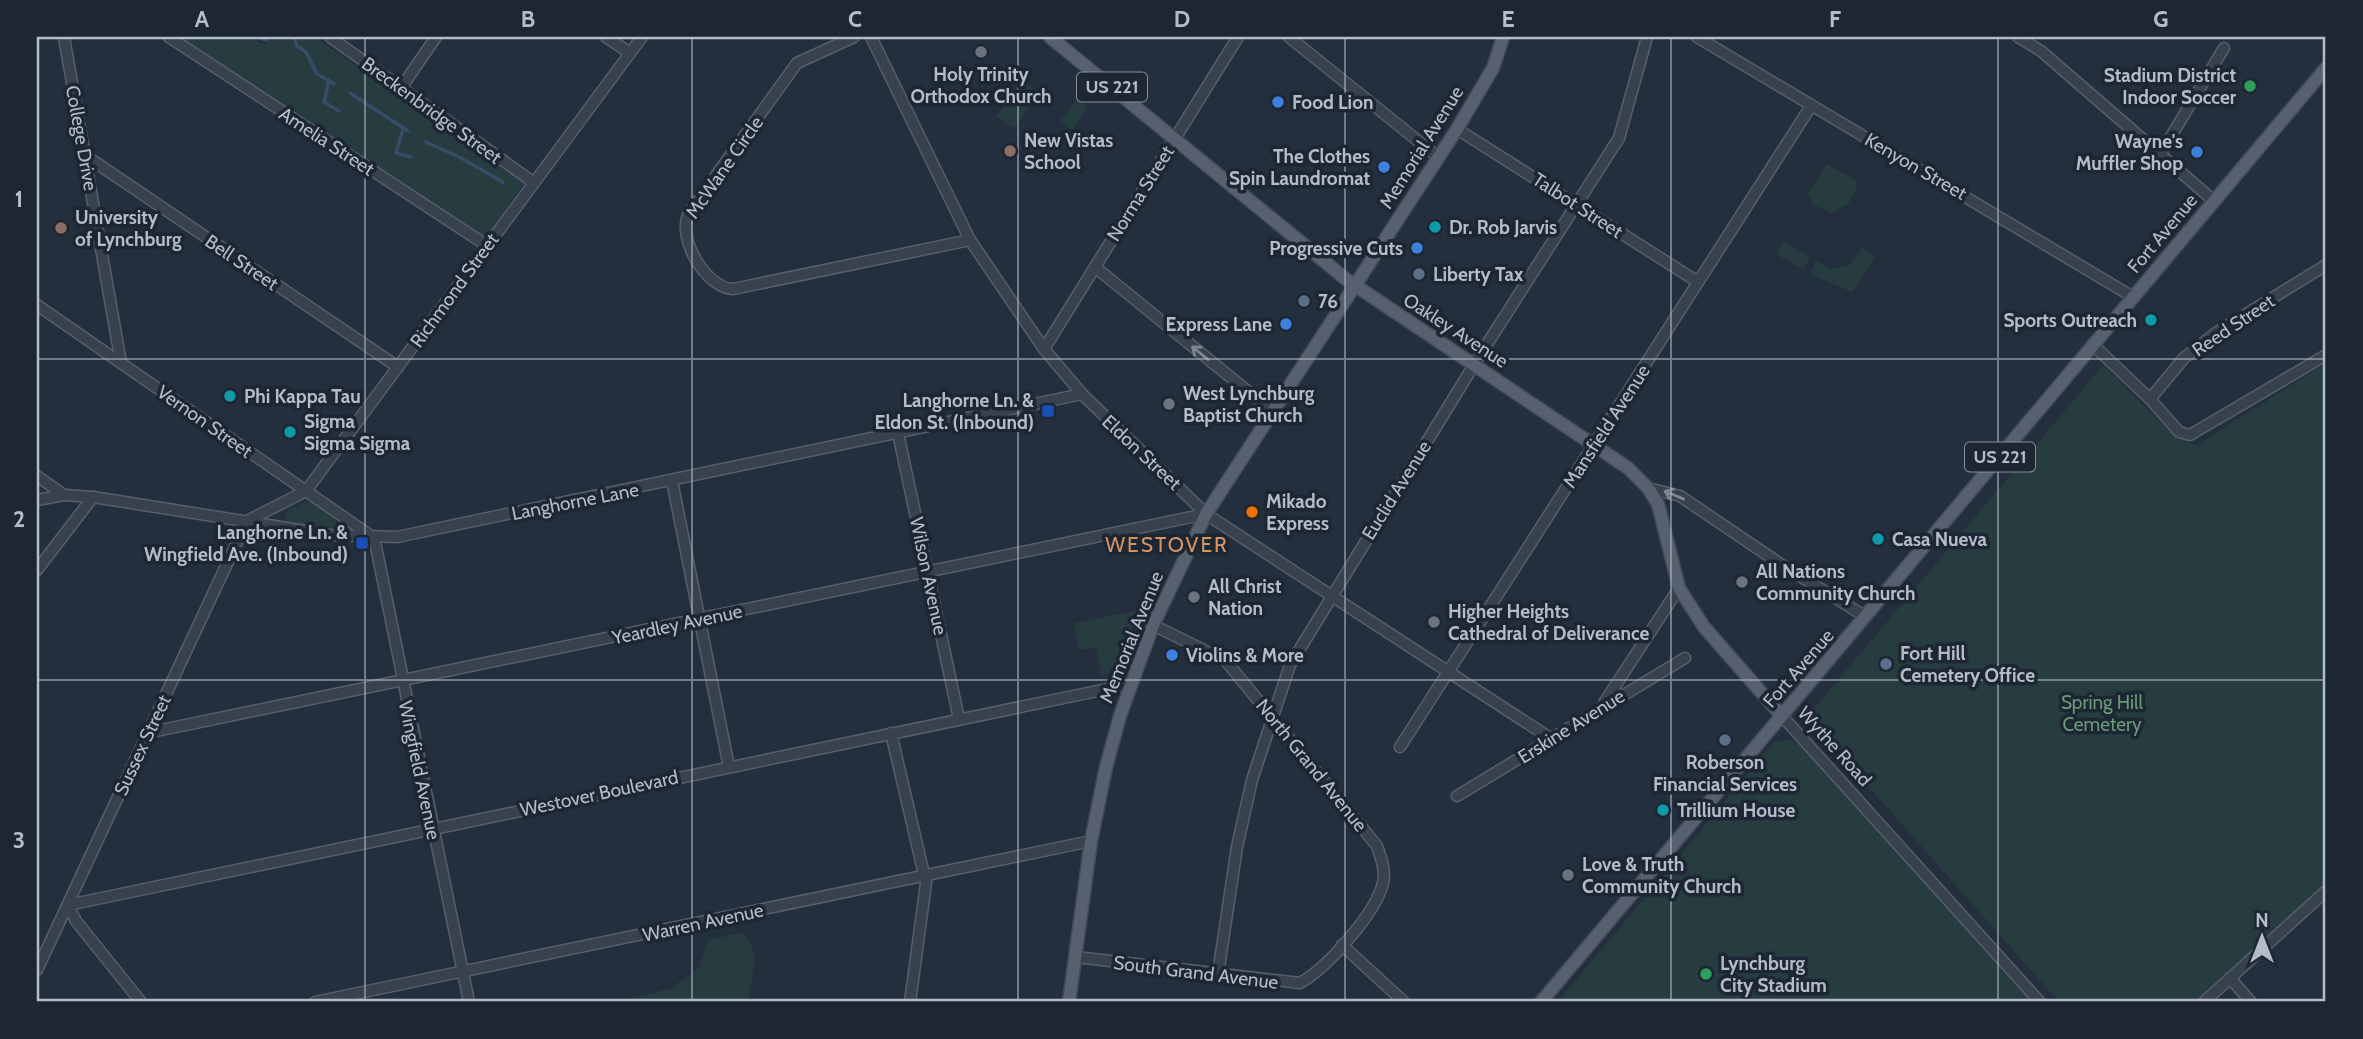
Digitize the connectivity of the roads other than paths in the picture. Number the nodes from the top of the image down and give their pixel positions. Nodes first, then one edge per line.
1 (64, 37) edge
2 (169, 37) edge
3 (330, 37) edge
4 (436, 37) edge
5 (606, 37) edge
6 (642, 37) edge
7 (854, 37) edge
8 (870, 37) edge
9 (1050, 37) edge
10 (1238, 37) edge
11 (1289, 37) edge
12 (1503, 37) edge
13 (1647, 37) edge
14 (1697, 37) edge
15 (2018, 37) edge
16 (2224, 48) dead end
17 (630, 52) junction
18 (2326, 68) edge
19 (401, 88) junction
20 (1811, 106) junction
21 (1457, 129) junction
22 (1174, 137) junction
23 (2161, 153) junction
24 (86, 156) junction
25 (1438, 157) junction
26 (533, 182) junction
27 (2214, 201) junction
28 (1576, 204) junction
29 (970, 240) junction
30 (486, 245) junction
31 (2326, 265) edge
32 (1095, 267) junction
33 (1698, 282) junction
34 (1356, 286) junction
35 (2133, 297) junction
36 (37, 305) edge
37 (2093, 345) junction
38 (1044, 349) junction
39 (2326, 355) edge
40 (121, 363) junction
41 (1474, 365) junction
42 (398, 367) junction
43 (1082, 394) junction
44 (2150, 399) junction
45 (1272, 411) junction
46 (898, 433) junction
47 (1594, 443) junction
48 (37, 476) edge
49 (672, 481) junction
50 (1648, 488) junction
51 (306, 491) junction
52 (64, 495) junction
53 (93, 497) junction
54 (37, 500) edge
55 (1206, 514) junction
56 (247, 521) junction
57 (373, 537) junction
58 (37, 570) edge
59 (928, 573) junction
60 (1679, 588) junction
61 (1330, 596) junction
62 (1866, 617) junction
63 (700, 619) junction
64 (1153, 625) junction
65 (1685, 658) dead end
66 (1448, 671) junction
67 (402, 680) junction
68 (1131, 684) junction
69 (1603, 705) junction
70 (1272, 716) junction
71 (1782, 716) junction
72 (959, 719) junction
73 (147, 733) junction
74 (891, 733) junction
75 (1550, 738) junction
76 (1400, 747) dead end
77 (729, 767) junction
78 (1457, 796) dead end
79 (432, 828) junction
80 (1091, 841) junction
81 (924, 876) junction
82 (2326, 891) edge
83 (68, 905) junction
84 (1342, 945) junction
85 (1076, 957) junction
86 (37, 970) edge
87 (462, 972) junction
88 (1218, 974) junction
89 (2230, 978) junction
90 (141, 1002) edge
91 (315, 1002) edge
92 (469, 1002) edge
93 (910, 1002) edge
94 (1069, 1002) edge
95 (1404, 1002) edge
96 (1541, 1002) edge
97 (2040, 1002) edge
98 (2204, 1002) edge
99 (2251, 1002) edge

1 - 24 street, College Drive
2 - 30 street, Amelia Street
3 - 19 street, Breckenbridge Street
4 - 19 street
5 - 17 street
6 - 17 street, Richmond Street
7 - 29 street, McWane Circle
8 - 29 street, Eldon Street
9 - 22 main road, Oakley Avenue / US 221
10 - 22 street, Norma Street
11 - 25 street
12 - 21 main road, Memorial Avenue
13 - 28 street, Euclid Avenue
14 - 20 street, Kenyon Street
15 - 23 street
16 - 23 street
17 - 26 street, Richmond Street
18 - 27 main road, Fort Avenue / US 221
19 - 26 street, Breckenbridge Street
20 - 33 street, Mansfield Avenue
20 - 35 street, Kenyon Street
21 - 25 main road, Memorial Avenue
21 - 28 street, Talbot Street
22 - 32 street, Norma Street
22 - 34 main road, Oakley Avenue / US 221
23 - 27 street
24 - 40 street, College Drive
24 - 42 street, Bell Street
25 - 34 main road, Memorial Avenue
26 - 30 street, Richmond Street
27 - 35 main road, Fort Avenue / US 221
28 - 33 street, Talbot Street
28 - 41 street, Euclid Avenue
29 - 38 street, Eldon Street
30 - 42 street, Richmond Street
31 - 44 street, Reed Street
32 - 38 street, Norma Street
45 -> 32 street
33 - 47 street, Mansfield Avenue
34 - 41 main road, Oakley Avenue / US 221
34 - 45 main road, Memorial Avenue
35 - 37 main road, Fort Avenue / US 221
36 - 40 street, Vernon Street
37 - 44 street
37 - 62 main road, Fort Avenue / US 221
38 - 43 street, Eldon Street
39 - 44 street
40 - 51 street, Vernon Street
41 - 47 main road, Oakley Avenue / US 221
41 - 61 street, Euclid Avenue
42 - 51 street, Richmond Street
43 - 46 street, Langhorne Lane
43 - 55 street, Eldon Street
45 - 55 main road, Memorial Avenue
46 - 49 street, Langhorne Lane
46 - 59 street, Wilson Avenue
47 - 50 main road, Oakley Avenue / US 221
47 - 66 street, Mansfield Avenue
48 - 52 street
49 - 57 street, Langhorne Lane
49 - 63 street
50 - 60 main road, Wythe Road / US 221
62 -> 50 street, Oakley Avenue
51 - 56 street, Richmond Street
51 - 57 street, Vernon Street
52 - 53 street, Langhorne Lane
52 - 54 street, Langhorne Lane
53 - 56 street, Langhorne Lane
53 - 58 street
55 - 59 street, Yeardley Avenue
55 - 61 street, Eldon Street
55 - 64 main road, Memorial Avenue
56 - 57 street, Langhorne Lane
56 - 73 street, Sussex Street
57 - 67 street, Wingfield Avenue
59 - 63 street, Yeardley Avenue
59 - 72 street, Wilson Avenue
60 - 69 street
60 - 71 main road, Wythe Road / US 221
61 - 66 street, Eldon Street
61 - 70 street, Euclid Avenue
62 - 71 main road, Fort Avenue / US 221
63 - 67 street, Yeardley Avenue
63 - 77 street
64 - 68 main road, Memorial Avenue
64 - 70 street, North Grand Avenue
65 - 69 street, Erskine Avenue
66 - 75 street, Eldon Street
66 - 76 street, Mansfield Avenue
67 - 73 street, Yeardley Avenue
67 - 79 street, Wingfield Avenue
68 - 72 street, Westover Boulevard
68 - 80 main road, Memorial Avenue
69 - 75 street, Erskine Avenue
70 - 84 street, North Grand Avenue
70 - 88 street, Euclid Avenue
71 - 96 main road, Fort Avenue
71 - 97 street, Wythe Road
72 - 74 street, Westover Boulevard
73 - 83 street, Sussex Street
74 - 77 street, Westover Boulevard
74 - 81 street
75 - 78 street, Erskine Avenue
77 - 79 street, Westover Boulevard
79 - 83 street, Westover Boulevard
79 - 87 street, Wingfield Avenue
80 - 81 street, Warren Avenue
80 - 85 main road, Memorial Avenue
81 - 87 street, Warren Avenue
81 - 93 street
82 - 89 street
83 - 86 street, Sussex Street
83 - 90 street
84 - 88 street, South Grand Avenue
84 - 95 street
85 - 88 street, South Grand Avenue
85 - 94 main road, Memorial Avenue
87 - 91 street, Warren Avenue
87 - 92 street, Wingfield Avenue
89 - 98 street
89 - 99 street

